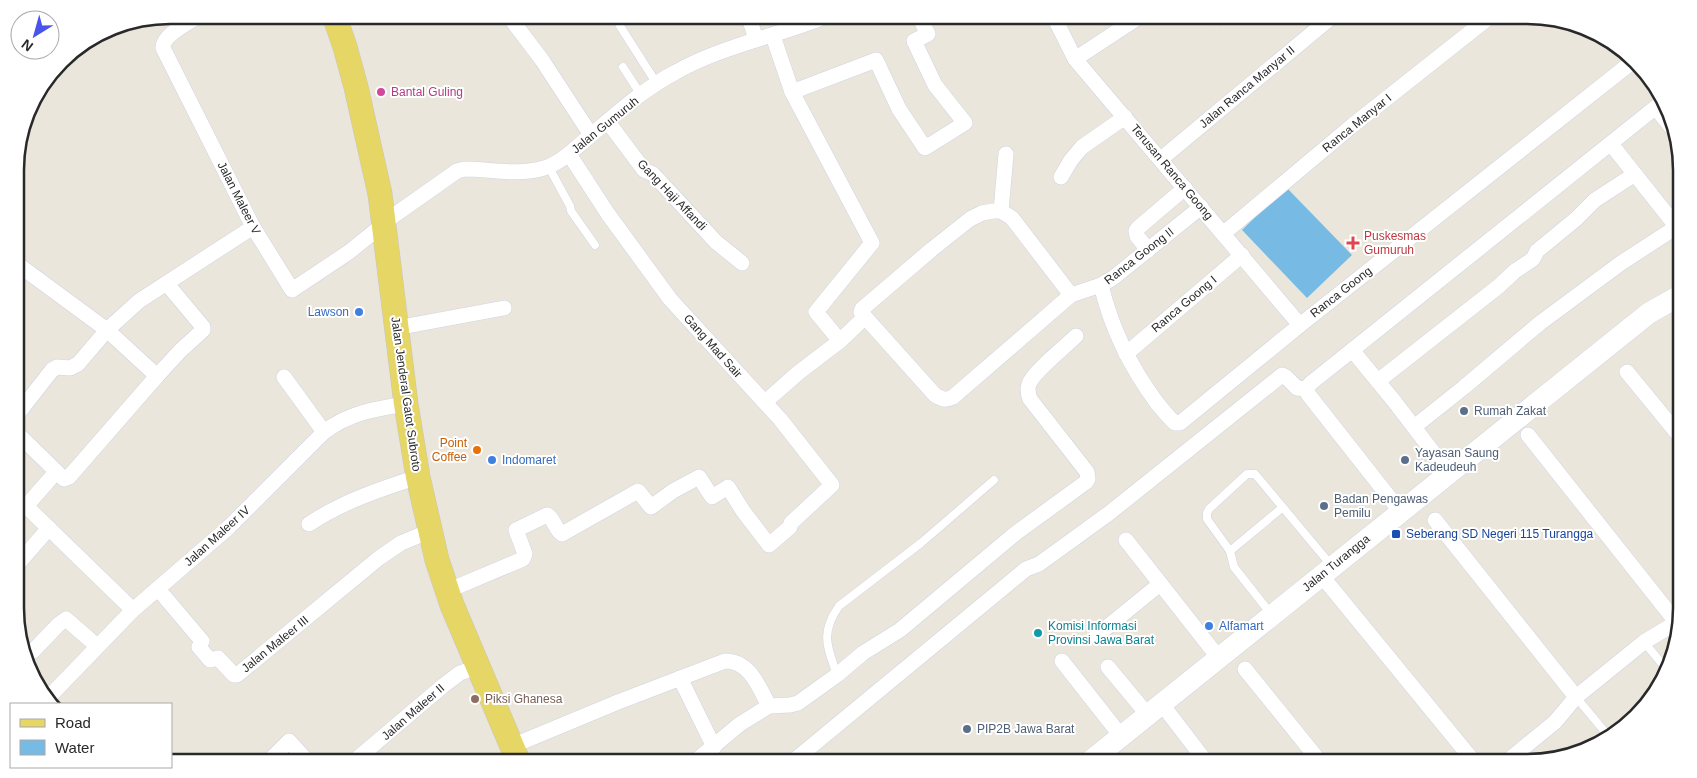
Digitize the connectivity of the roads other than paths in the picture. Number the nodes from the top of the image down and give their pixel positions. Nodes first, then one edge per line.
1 (186, 24) edge
2 (337, 24) edge
3 (515, 24) edge
4 (751, 24) edge
5 (805, 24) edge
6 (923, 24) edge
7 (1058, 24) edge
8 (1128, 24) edge
9 (1323, 24) edge
10 (1481, 24) edge
11 (620, 26) dead end
12 (773, 36) junction
13 (756, 39) junction
14 (1075, 59) junction
15 (1628, 65) edge
16 (623, 67) dead end
17 (657, 84) junction
18 (792, 92) junction
19 (641, 95) junction
20 (1658, 106) edge
21 (1125, 117) junction
22 (608, 122) junction
23 (591, 135) junction
24 (1611, 144) junction
25 (569, 154) junction
26 (1006, 154) dead end
27 (1161, 159) junction
28 (551, 166) junction
29 (1635, 174) junction
30 (1061, 177) dead end
31 (1185, 188) junction
32 (1201, 207) junction
33 (1001, 211) junction
34 (1673, 221) edge
35 (384, 224) junction
36 (253, 227) junction
37 (1673, 232) edge
38 (1224, 233) junction
39 (595, 245) dead end
40 (1148, 250) junction
41 (1242, 255) junction
42 (742, 263) dead end
43 (24, 269) edge
44 (167, 284) junction
45 (1101, 285) junction
46 (1071, 295) junction
47 (1673, 300) edge
48 (504, 308) dead end
49 (866, 317) junction
50 (1300, 324) junction
51 (396, 328) junction
52 (107, 330) junction
53 (1076, 336) dead end
54 (840, 341) junction
55 (1352, 350) junction
56 (1126, 354) junction
57 (1627, 372) dead end
58 (157, 376) junction
59 (284, 377) dead end
60 (1378, 381) junction
61 (1306, 389) junction
62 (765, 402) junction
63 (406, 404) junction
64 (24, 406) edge
65 (1414, 427) junction
66 (1673, 428) edge
67 (324, 432) junction
68 (1528, 435) dead end
69 (24, 440) edge
70 (56, 472) junction
71 (1448, 472) junction
72 (418, 477) junction
73 (994, 480) dead end
74 (1282, 508) junction
75 (1400, 512) junction
76 (1435, 520) dead end
77 (309, 524) dead end
78 (49, 528) junction
79 (423, 534) junction
80 (1126, 540) dead end
81 (1230, 551) junction
82 (24, 557) edge
83 (1327, 571) junction
84 (1160, 584) junction
85 (158, 589) junction
86 (447, 591) junction
87 (133, 610) junction
88 (1272, 615) junction
89 (1673, 615) edge
90 (1672, 625) edge
91 (1096, 636) dead end
92 (1644, 642) junction
93 (97, 646) junction
94 (31, 653) edge
95 (1218, 657) junction
96 (1062, 661) dead end
97 (1662, 663) edge
98 (477, 667) junction
99 (1108, 667) dead end
100 (1245, 669) dead end
101 (838, 675) junction
102 (680, 678) junction
103 (52, 694) edge
104 (1576, 697) junction
105 (769, 706) junction
106 (1154, 709) junction
107 (1605, 732) edge
108 (1121, 736) junction
109 (714, 747) junction
110 (275, 754) edge
111 (301, 754) edge
112 (363, 754) edge
113 (515, 754) edge
114 (517, 754) edge
115 (705, 754) edge
116 (802, 754) edge
117 (1099, 754) edge
118 (1198, 754) edge
119 (1314, 754) edge
120 (1468, 754) edge
121 (1516, 754) edge

1 - 36 street, Jalan Maleer V
2 - 35 main road, Jalan Jenderal Gatot Subroto
3 - 23 street
4 - 13 street
5 - 12 street, Jalan Gumuruh
6 - 18 street
7 - 14 street, Terusan Ranca Goong
8 - 14 street
9 - 27 street, Jalan Ranca Manyar II
10 - 38 street, Ranca Manyar I
11 - 17 lane
12 - 13 street, Jalan Gumuruh
12 - 18 street
13 - 17 street, Jalan Gumuruh
14 - 21 street, Terusan Ranca Goong
15 - 50 street, Ranca Goong
16 - 19 lane
17 - 19 street, Jalan Gumuruh
18 - 54 street
19 - 22 street, Jalan Gumuruh
20 - 24 street
21 - 27 street, Terusan Ranca Goong
21 - 30 street
22 - 23 street, Jalan Gumuruh
22 - 42 street, Gang Haji Affandi
23 - 25 street, Jalan Gumuruh
24 - 29 street
24 - 55 street
25 - 28 street, Jalan Gumuruh
25 - 62 street, Gang Mad Sair
26 - 33 street
27 - 31 street, Terusan Ranca Goong
28 - 35 street, Jalan Gumuruh
28 - 39 lane
29 - 34 street
29 - 60 street
31 - 32 street, Terusan Ranca Goong
31 - 40 street
32 - 38 street, Terusan Ranca Goong
32 - 40 street, Ranca Goong II
33 - 46 street
33 - 49 street
35 - 36 street, Jalan Maleer V
35 - 51 main road, Jalan Jenderal Gatot Subroto
36 - 44 street
37 - 65 street
38 - 41 street, Terusan Ranca Goong
40 - 45 street, Ranca Goong II
41 - 50 street, Terusan Ranca Goong
41 - 56 street, Ranca Goong I
43 - 52 street
44 - 52 street
44 - 58 street
45 - 46 street, Ranca Goong II
45 - 56 street, Ranca Goong
46 - 49 street
47 - 71 main road, Jalan Turangga
48 - 51 street
49 - 54 street
50 - 56 street, Ranca Goong
51 - 63 main road, Jalan Jenderal Gatot Subroto
52 - 58 street
52 - 64 street
53 - 101 street
54 - 62 street
55 - 60 street
55 - 61 street
57 - 66 street
58 - 70 street
59 - 67 street
60 - 65 street
61 - 75 street
61 - 116 street
62 - 86 street, Gang Mad Sair
63 - 67 street, Jalan Maleer IV
63 - 72 main road, Jalan Jenderal Gatot Subroto
65 - 71 street
67 - 85 street, Jalan Maleer IV
68 - 89 street
69 - 70 street
70 - 78 street
71 - 75 main road, Jalan Turangga
72 - 77 street
72 - 79 main road, Jalan Jenderal Gatot Subroto
73 - 101 lane
74 - 81 lane
74 - 81 lane
74 - 83 lane
75 - 83 main road, Jalan Turangga
76 - 104 street
78 - 82 street
78 - 87 street
79 - 85 street, Jalan Maleer III
79 - 86 main road, Jalan Jenderal Gatot Subroto
80 - 84 street
81 - 88 lane
83 - 88 main road, Jalan Turangga
83 - 120 street
84 - 91 street
84 - 95 street
85 - 87 street, Jalan Maleer IV
86 - 98 main road, Jalan Jenderal Gatot Subroto
87 - 93 street, Jalan Maleer IV
88 - 95 main road, Jalan Turangga
90 - 92 street
92 - 97 lane
92 - 104 street
93 - 94 street
93 - 103 street, Jalan Maleer IV
95 - 106 main road, Jalan Turangga
96 - 108 street
98 - 112 street, Jalan Maleer II
98 - 113 main road, Jalan Jenderal Gatot Subroto
99 - 106 street
100 - 119 street
101 - 105 street
102 - 105 street
102 - 109 street
102 - 114 street
104 - 107 lane
104 - 121 street
105 - 109 street
106 - 108 main road, Jalan Turangga
106 - 118 street
108 - 117 main road, Jalan Turangga
109 - 115 street
110 - 111 street

